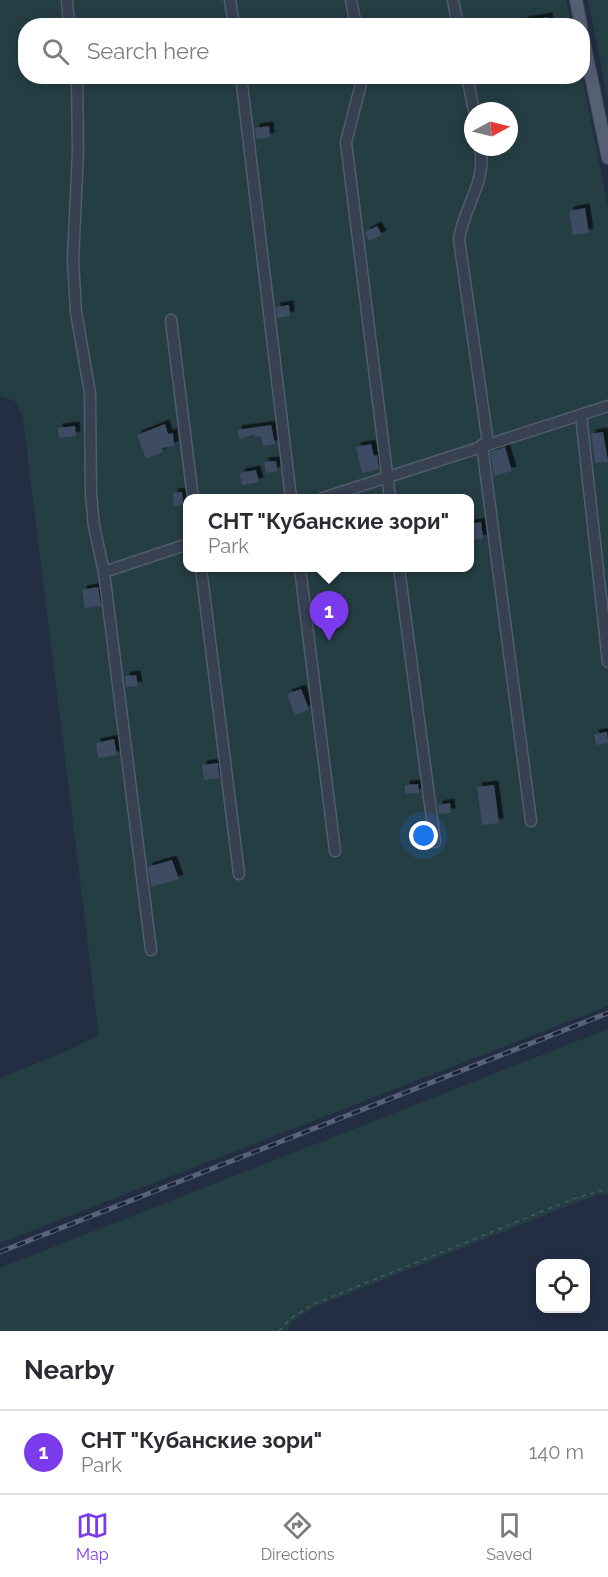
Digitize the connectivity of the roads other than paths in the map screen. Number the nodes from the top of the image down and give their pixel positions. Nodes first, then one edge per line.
1 (67, 0) edge
2 (230, 0) edge
3 (351, 0) edge
4 (453, 0) edge
5 (576, 0) edge
6 (68, 18) edge
7 (233, 18) edge
8 (354, 18) edge
9 (456, 18) edge
10 (579, 18) edge
11 (590, 71) edge
12 (77, 84) edge
13 (242, 84) edge
14 (361, 84) edge
15 (469, 84) edge
16 (472, 102) edge
17 (481, 156) edge
18 (608, 158) edge
19 (171, 320) dead end
20 (608, 406) edge
21 (581, 415) junction
22 (485, 444) junction
23 (387, 477) junction
24 (193, 494) edge
25 (291, 494) edge
26 (335, 494) edge
27 (389, 494) edge
28 (183, 546) edge
29 (104, 572) junction
30 (202, 572) edge
31 (301, 572) edge
32 (400, 572) edge
33 (608, 662) edge
34 (531, 821) dead end
35 (435, 842) dead end
36 (335, 851) dead end
37 (239, 874) dead end
38 (151, 950) dead end

1 - 6 lane
2 - 7 lane
3 - 8 lane
4 - 9 lane
5 - 10 main road
11 - 18 main road
12 - 29 lane
13 - 25 lane
14 - 23 lane
15 - 16 lane
17 - 22 lane
19 - 24 lane
20 - 21 lane
21 - 22 lane
21 - 33 lane
22 - 23 lane
22 - 34 lane
23 - 26 lane
23 - 27 lane
28 - 29 lane
29 - 38 lane
30 - 37 lane
31 - 36 lane
32 - 35 lane

